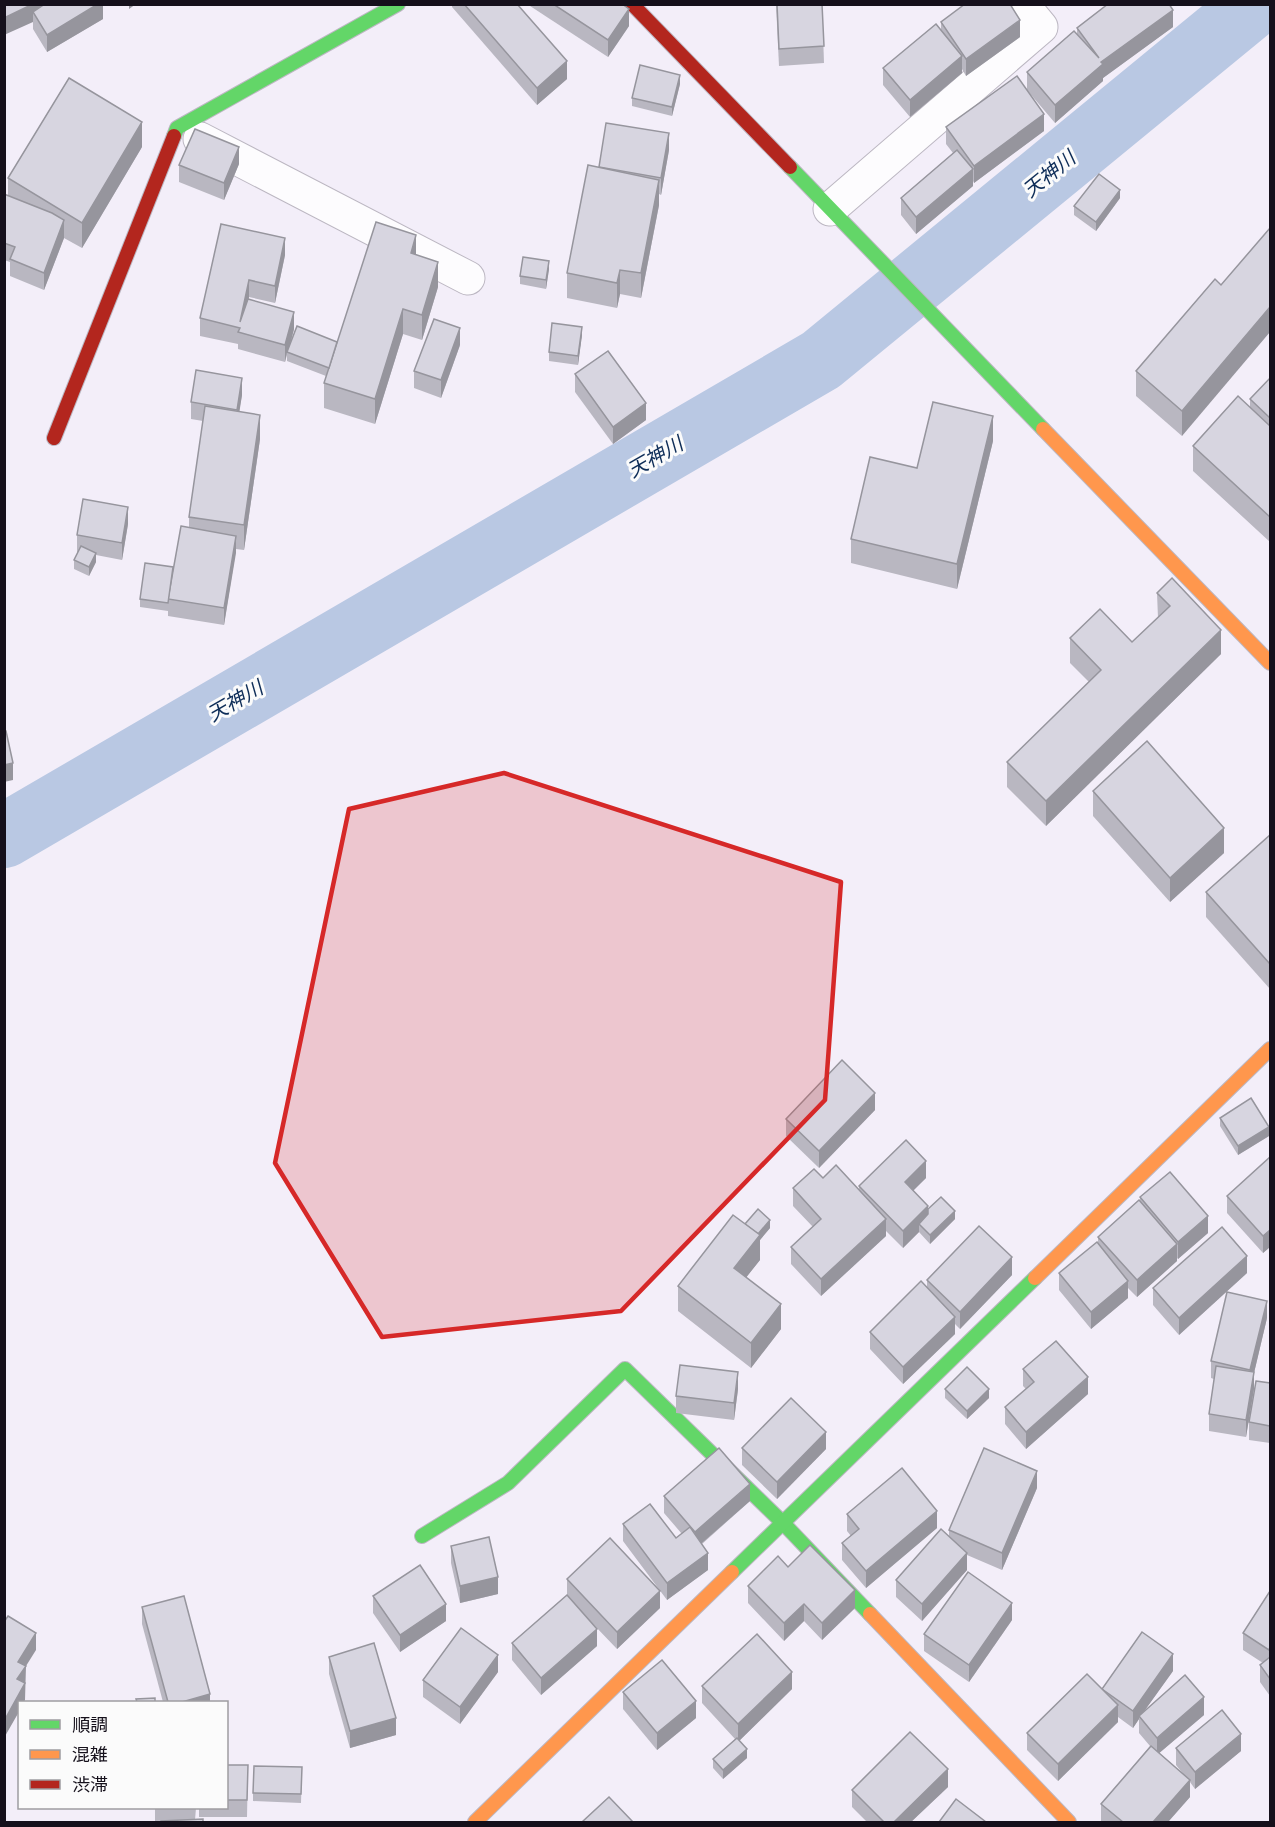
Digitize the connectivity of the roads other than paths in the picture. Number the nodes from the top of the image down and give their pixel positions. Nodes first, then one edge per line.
1 (398, 4) edge
2 (632, 4) edge
3 (1022, 4) edge
4 (177, 128) junction
5 (830, 209) junction
6 (468, 278) dead end
7 (54, 438) dead end
8 (1270, 663) edge
9 (1270, 1049) edge
10 (783, 1523) junction
11 (422, 1536) dead end
12 (475, 1822) edge
13 (1069, 1822) edge

1 - 4 street
2 - 5 street
3 - 5 street
4 - 6 street
4 - 7 street
5 - 8 street
9 - 10 street
10 - 11 street
10 - 12 street
10 - 13 street

